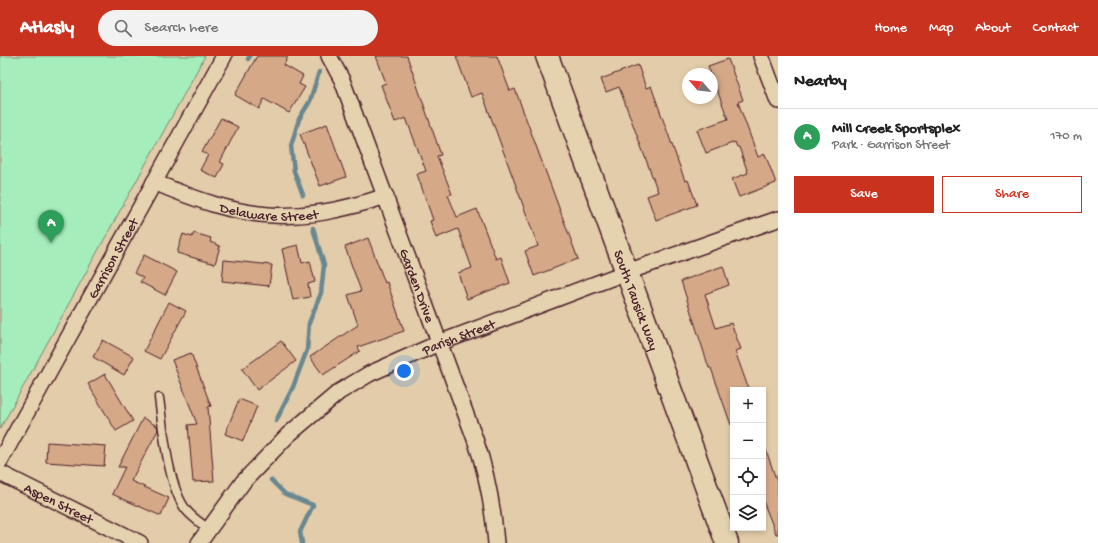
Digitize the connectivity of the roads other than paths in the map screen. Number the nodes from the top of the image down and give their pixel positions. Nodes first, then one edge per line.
1 (224, 56) edge
2 (329, 56) edge
3 (547, 56) edge
4 (761, 56) edge
5 (778, 100) edge
6 (154, 182) junction
7 (386, 196) junction
8 (778, 219) edge
9 (627, 272) junction
10 (439, 343) junction
11 (159, 398) dead end
12 (0, 461) edge
13 (0, 473) edge
14 (208, 529) junction
15 (140, 543) edge
16 (198, 543) edge
17 (496, 543) edge
18 (727, 543) edge

1 - 6 street, Garrison Street
2 - 7 street, Garden Drive
3 - 9 main road, South Tausick Way
4 - 5 street
6 - 7 street, Delaware Street
6 - 12 street, Garrison Street
7 - 10 street, Garden Drive
8 - 9 street, Parish Street
9 - 10 street, Parish Street
9 - 18 main road, South Tausick Way
10 - 14 street, Parish Street
10 - 17 street, Garden Drive
11 - 14 lane
13 - 15 street, Aspen Street
14 - 16 street, Parish Street

